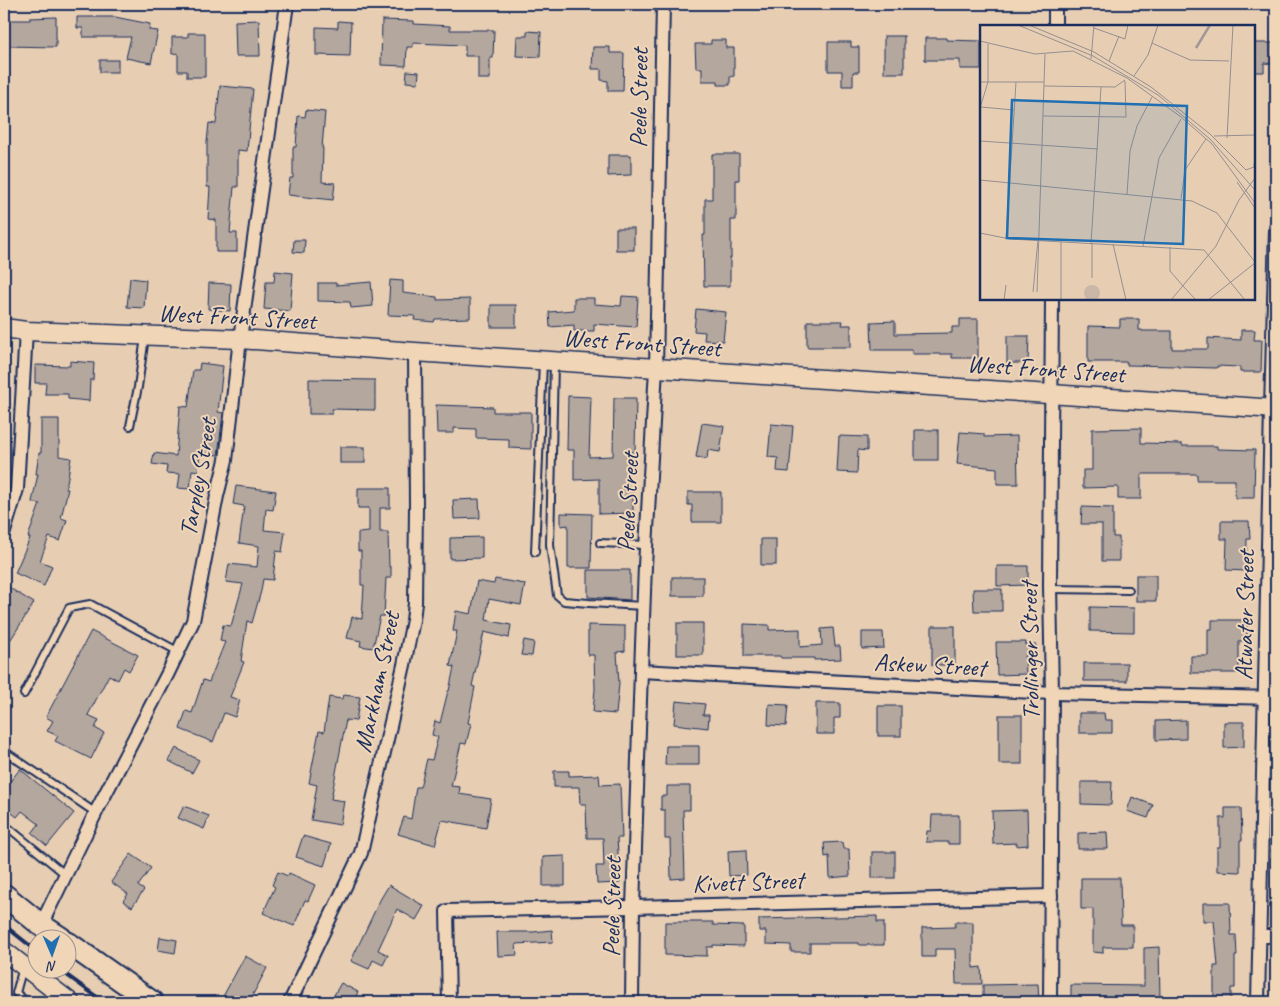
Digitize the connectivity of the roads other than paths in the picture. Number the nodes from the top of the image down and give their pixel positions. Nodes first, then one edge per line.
1 (287, 4) edge
2 (663, 4) edge
3 (1055, 4) edge
4 (1055, 25) edge
5 (1276, 228) edge
6 (1275, 295) edge
7 (1052, 300) edge
8 (4, 328) edge
9 (26, 331) junction
10 (145, 336) junction
11 (240, 339) junction
12 (415, 352) junction
13 (549, 361) junction
14 (656, 368) junction
15 (1051, 394) junction
16 (1274, 409) edge
17 (130, 426) dead end
18 (4, 532) edge
19 (600, 544) dead end
20 (647, 544) junction
21 (535, 552) dead end
22 (1050, 589) junction
23 (1129, 590) dead end
24 (644, 606) junction
25 (179, 652) junction
26 (641, 671) junction
27 (1052, 692) junction
28 (24, 694) dead end
29 (1270, 698) edge
30 (4, 751) edge
31 (96, 813) junction
32 (4, 824) edge
33 (66, 874) junction
34 (4, 895) edge
35 (1051, 896) junction
36 (633, 907) junction
37 (41, 925) junction
38 (46, 928) edge
39 (1260, 936) junction
40 (1276, 936) edge
41 (78, 950) edge
42 (4, 951) edge
43 (24, 966) junction
44 (27, 1002) edge
45 (70, 1002) edge
46 (152, 1002) edge
47 (290, 1002) edge
48 (449, 1002) edge
49 (632, 1002) edge
50 (1050, 1002) edge
51 (1258, 1002) edge

1 - 11 street, Tarpley Street
2 - 14 street, Peele Street
3 - 4 street
5 - 6 street, Atwater Street
6 - 16 street, Atwater Street
7 - 15 street, Trollinger Street
8 - 9 street, West Front Street
9 - 10 street, West Front Street
9 - 18 street
10 - 11 street, West Front Street
10 - 17 lane
11 - 12 street, West Front Street
11 - 25 street, Tarpley Street
12 - 13 street, West Front Street
12 - 47 street, Markham Street
13 - 14 street, West Front Street
13 - 21 lane
13 - 24 lane
14 - 15 street, West Front Street
14 - 20 street, Peele Street
15 - 16 street, West Front Street
15 - 22 street, Trollinger Street
16 - 29 street, Atwater Street
19 - 20 lane
20 - 24 street, Peele Street
22 - 23 lane
22 - 27 street, Trollinger Street
24 - 26 street, Peele Street
25 - 28 lane
25 - 31 street, Tarpley Street
26 - 27 street, Askew Street
26 - 36 street, Peele Street
27 - 29 street, Askew Street
27 - 35 street, Trollinger Street
29 - 39 street, Atwater Street
30 - 31 lane
31 - 33 street, Tarpley Street
32 - 33 lane
33 - 37 street, Tarpley Street
34 - 37 highway
35 - 36 street, Kivett Street
35 - 50 street, Trollinger Street
36 - 48 street, Kivett Street
36 - 49 street, Peele Street
37 - 38 highway
39 - 40 street
39 - 51 street, Atwater Street
41 - 46 highway
42 - 43 street
43 - 44 lane
43 - 45 street

